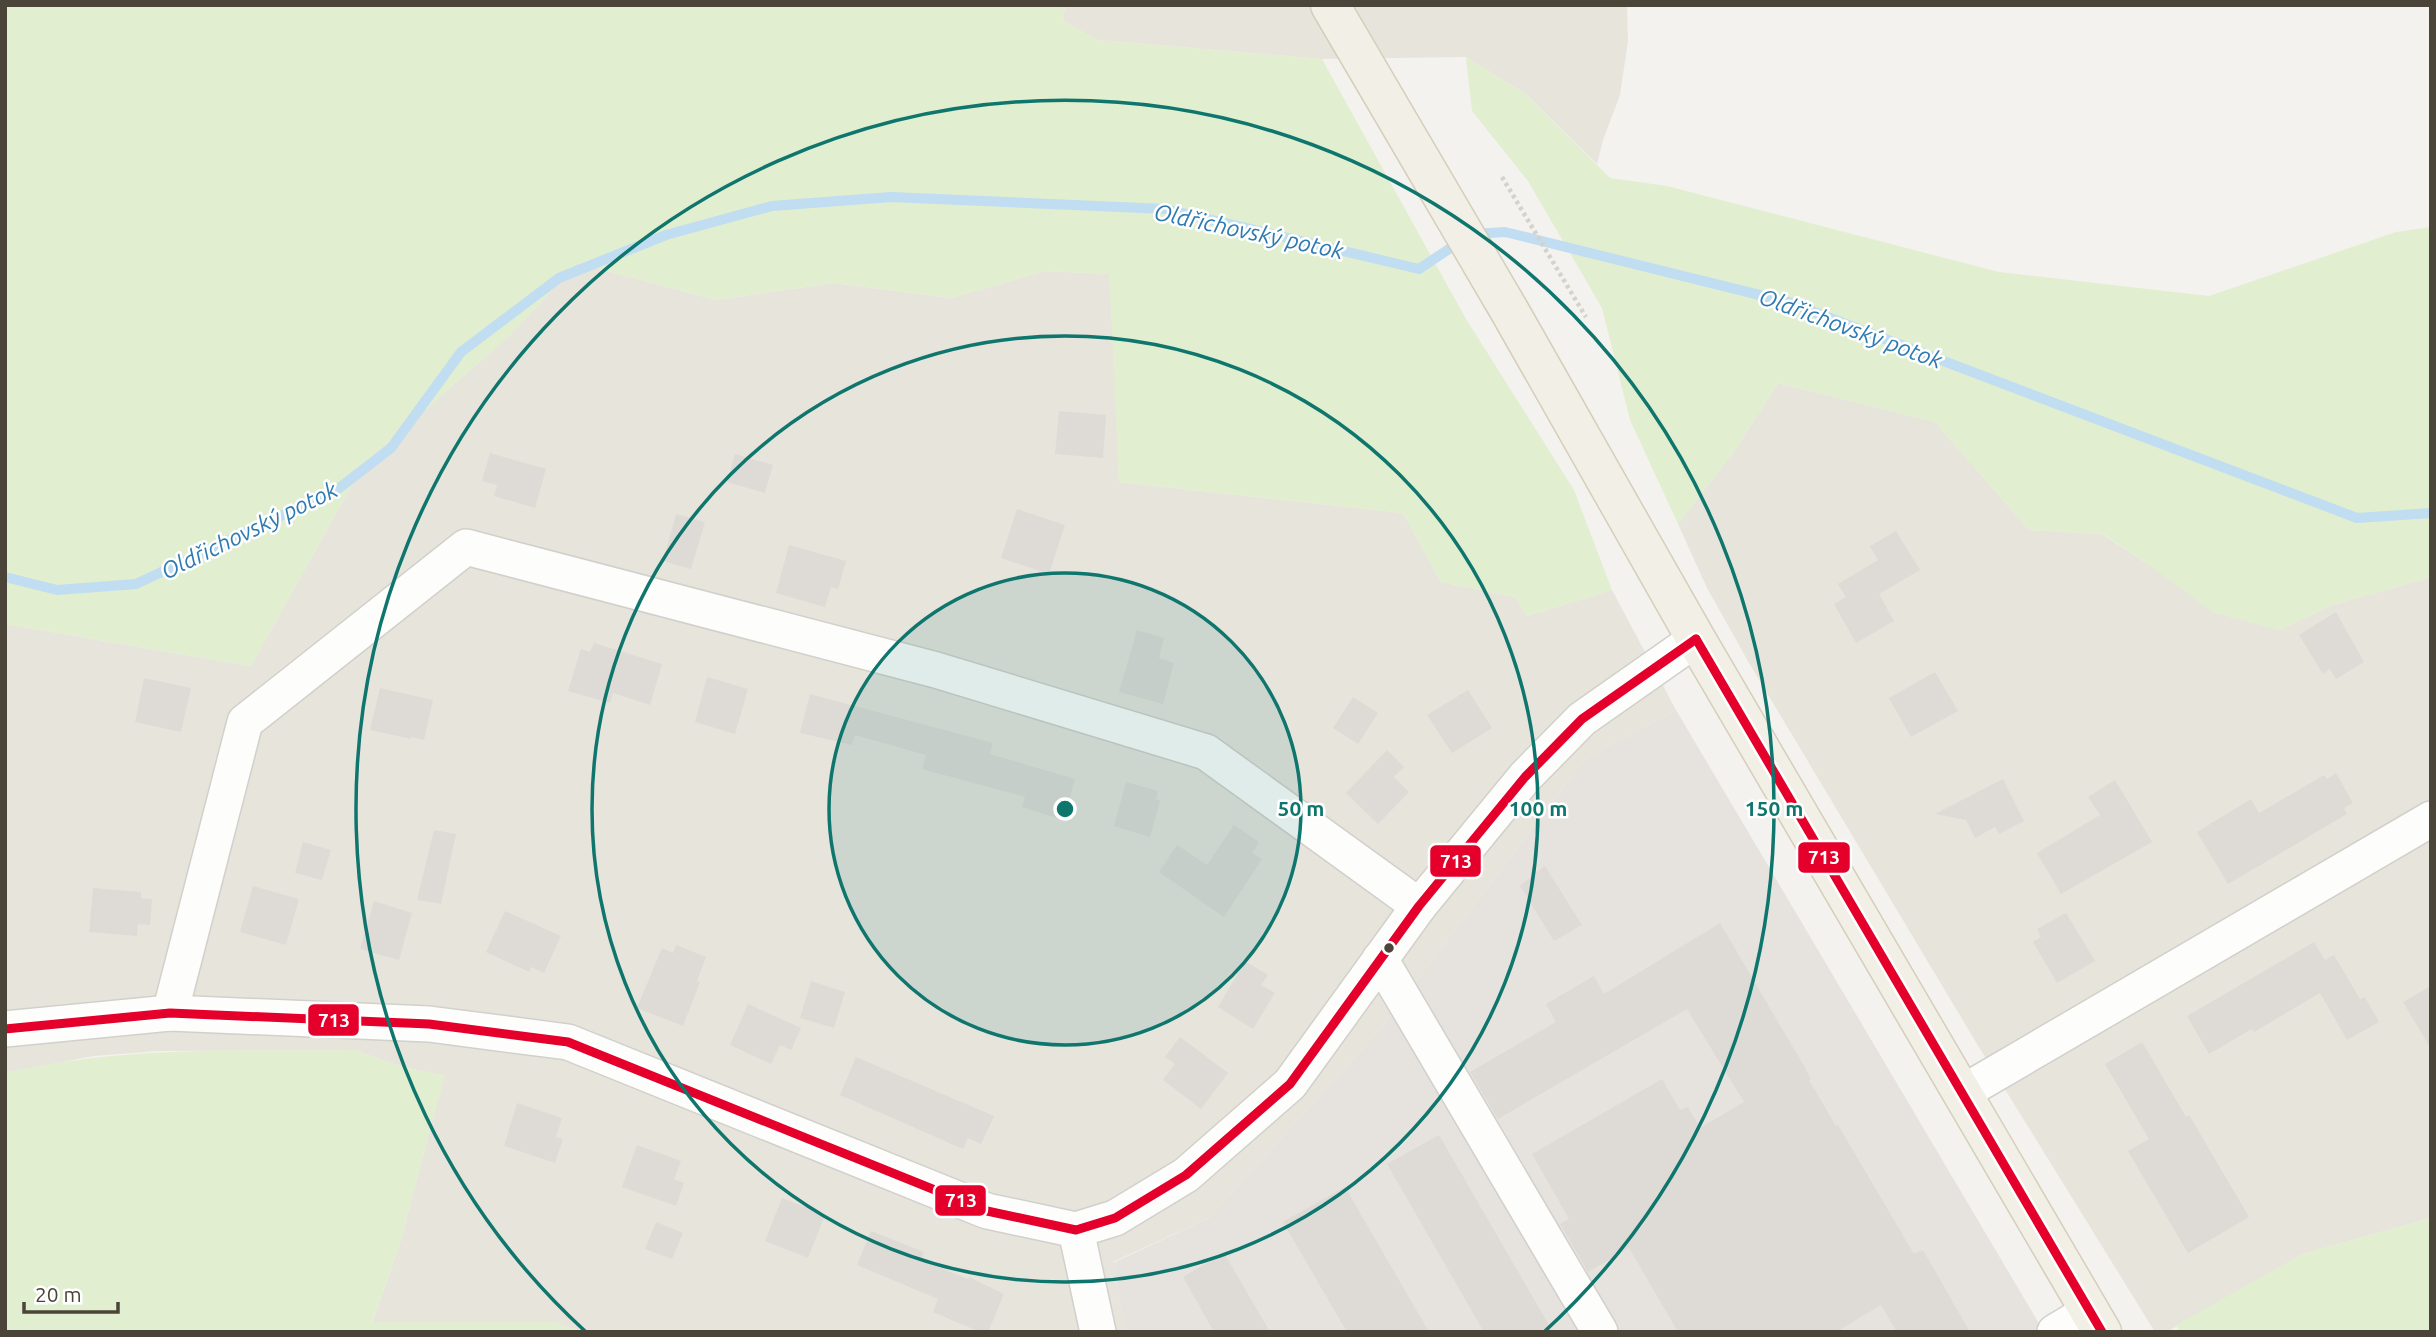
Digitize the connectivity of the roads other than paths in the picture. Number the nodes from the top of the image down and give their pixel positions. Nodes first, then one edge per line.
1 (1331, 5) edge
2 (1696, 639) junction
3 (2431, 819) edge
4 (1419, 906) junction
5 (1380, 959) junction
6 (170, 1013) junction
7 (5, 1029) edge
8 (1962, 1093) junction
9 (1076, 1230) junction
10 (2096, 1322) edge
11 (1098, 1332) edge
12 (1600, 1332) edge
13 (2055, 1332) edge

1 - 2 main road
2 - 4 street
2 - 8 main road
3 - 8 street
4 - 5 street
4 - 6 street
5 - 9 street
5 - 12 street
6 - 7 street
6 - 9 street
8 - 10 main road
9 - 11 street
10 - 13 street

